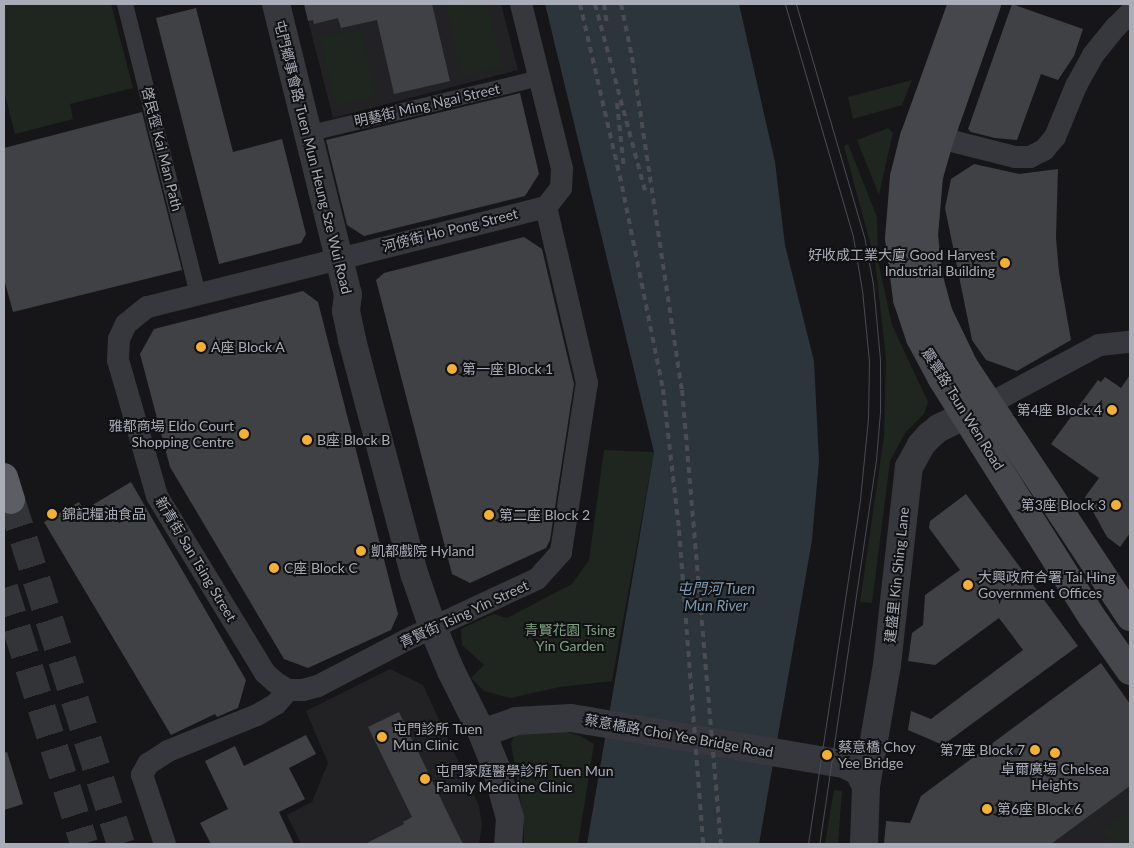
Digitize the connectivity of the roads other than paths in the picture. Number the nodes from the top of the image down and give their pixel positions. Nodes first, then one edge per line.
1 (125, 4) edge
2 (256, 4) edge
3 (276, 4) edge
4 (522, 4) edge
5 (962, 4) edge
6 (987, 4) edge
7 (1130, 13) edge
8 (540, 78) junction
9 (315, 132) dead end
10 (940, 138) junction
11 (546, 206) junction
12 (329, 260) junction
13 (198, 294) junction
14 (147, 307) joint
15 (1130, 342) edge
16 (989, 404) junction
17 (965, 416) junction
18 (1130, 617) edge
19 (433, 628) junction
20 (1130, 671) edge
21 (288, 690) junction
22 (482, 732) junction
23 (866, 786) junction
24 (165, 844) edge
25 (508, 844) edge
26 (864, 844) edge

1 - 13 street, 啓民徑 Kai Man Path
2 - 12 street, 屯門鄉事會路 Tuen Mun Heung Sze Wui Road
3 - 12 street, 屯門鄉事會路 Tuen Mun Heung Sze Wui Road
4 - 8 street
5 - 17 main road, 震寰路 Tsun Wen Road
6 - 10 main road, 震寰路 Tsun Wen Road
7 - 10 street
8 - 9 street, 明藝街 Ming Ngai Street
8 - 11 street
10 - 16 main road, 震寰路 Tsun Wen Road
11 - 12 street, 河傍街 Ho Pong Street
11 - 19 street, 青賢街 Tsing Yin Street
12 - 13 street, 河傍街 Ho Pong Street
12 - 19 street, 屯門鄉事會路 Tuen Mun Heung Sze Wui Road
13 - 14 street, 河傍街 Ho Pong Street
14 - 21 street, 新青街 San Tsing Street
15 - 16 street
16 - 17 street, 建盛里 Kin Shing Lane
16 - 18 main road, 震寰路 Tsun Wen Road
17 - 20 main road, 震寰路 Tsun Wen Road
17 - 23 street, 建盛里 Kin Shing Lane
19 - 21 street, 青賢街 Tsing Yin Street
19 - 22 street, 屯門鄉事會路 Tuen Mun Heung Sze Wui Road
21 - 24 street
22 - 23 street, 蔡意橋路 Choi Yee Bridge Road
22 - 25 street, 屯門鄉事會路 Tuen Mun Heung Sze Wui Road
23 - 26 street, 建盛里 Kin Shing Lane

